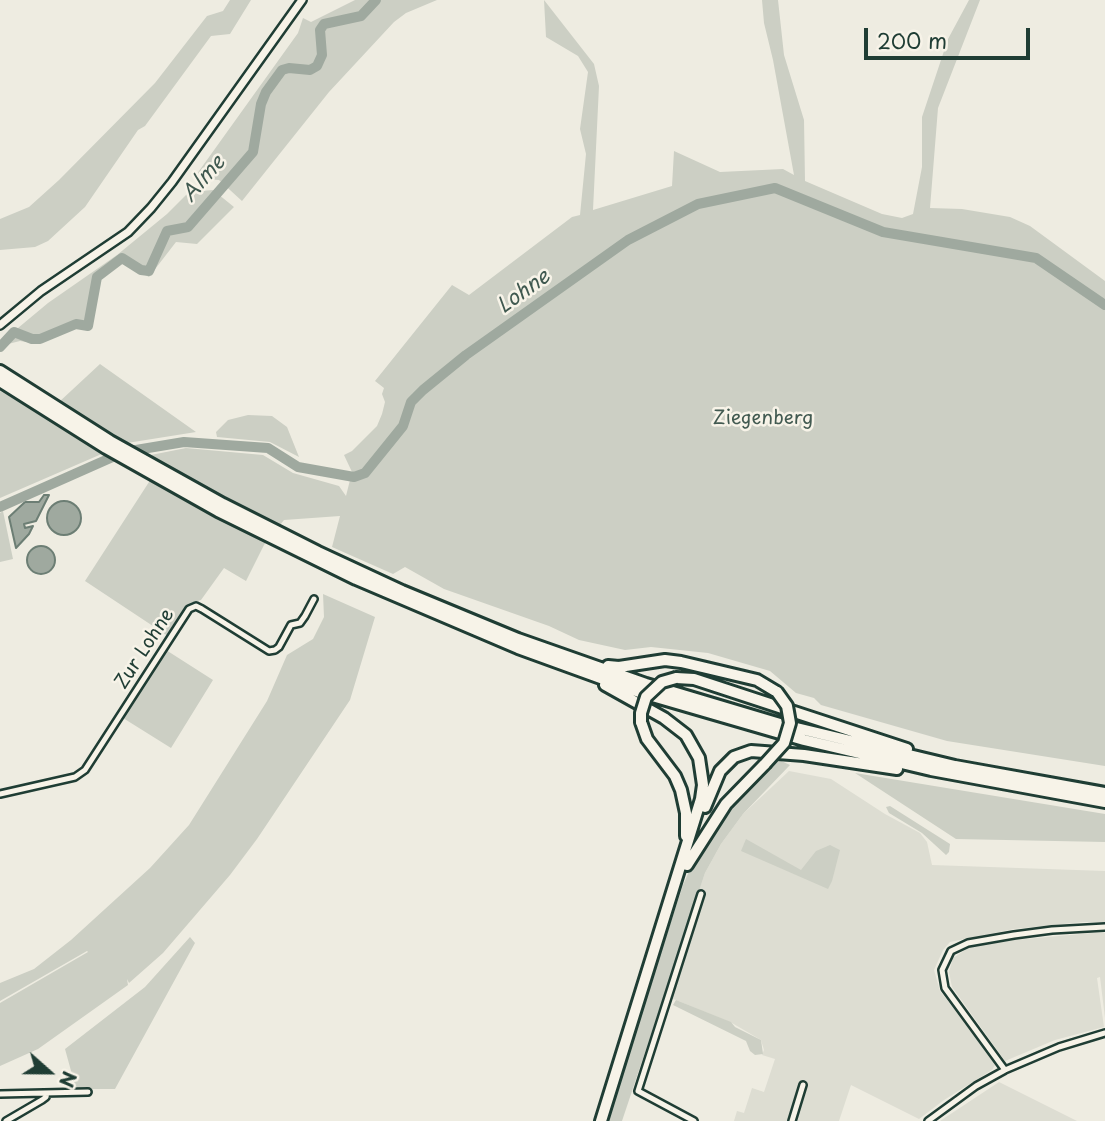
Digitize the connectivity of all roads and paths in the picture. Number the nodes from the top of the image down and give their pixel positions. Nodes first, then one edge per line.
1 (302, 0) edge
2 (0, 325) edge
3 (0, 371) edge
4 (0, 381) edge
5 (400, 594) junction
6 (314, 599) dead end
7 (583, 667) junction
8 (955, 766) junction
9 (931, 770) junction
10 (1105, 793) edge
11 (0, 794) edge
12 (1105, 802) edge
13 (683, 867) junction
14 (701, 894) dead end
15 (1105, 927) edge
16 (1105, 1033) edge
17 (1005, 1070) junction
18 (803, 1085) dead end
19 (88, 1092) dead end
20 (47, 1093) junction
21 (0, 1094) edge
22 (6, 1121) edge
23 (601, 1121) edge
24 (694, 1121) edge
25 (792, 1121) edge
26 (928, 1121) edge

1 - 2 street
3 - 5 highway
4 - 5 highway
5 - 7 highway
6 - 11 street, Zur Lohne
7 - 8 highway
7 - 9 highway
7 - 13 highway
7 - 13 highway, bridge
8 - 10 highway
8 - 13 highway, bridge
9 - 12 highway
9 - 13 highway
13 - 23 highway
14 - 24 street
15 - 17 street
16 - 17 street
17 - 26 street
18 - 25 street
19 - 20 street
20 - 21 street
20 - 22 street

